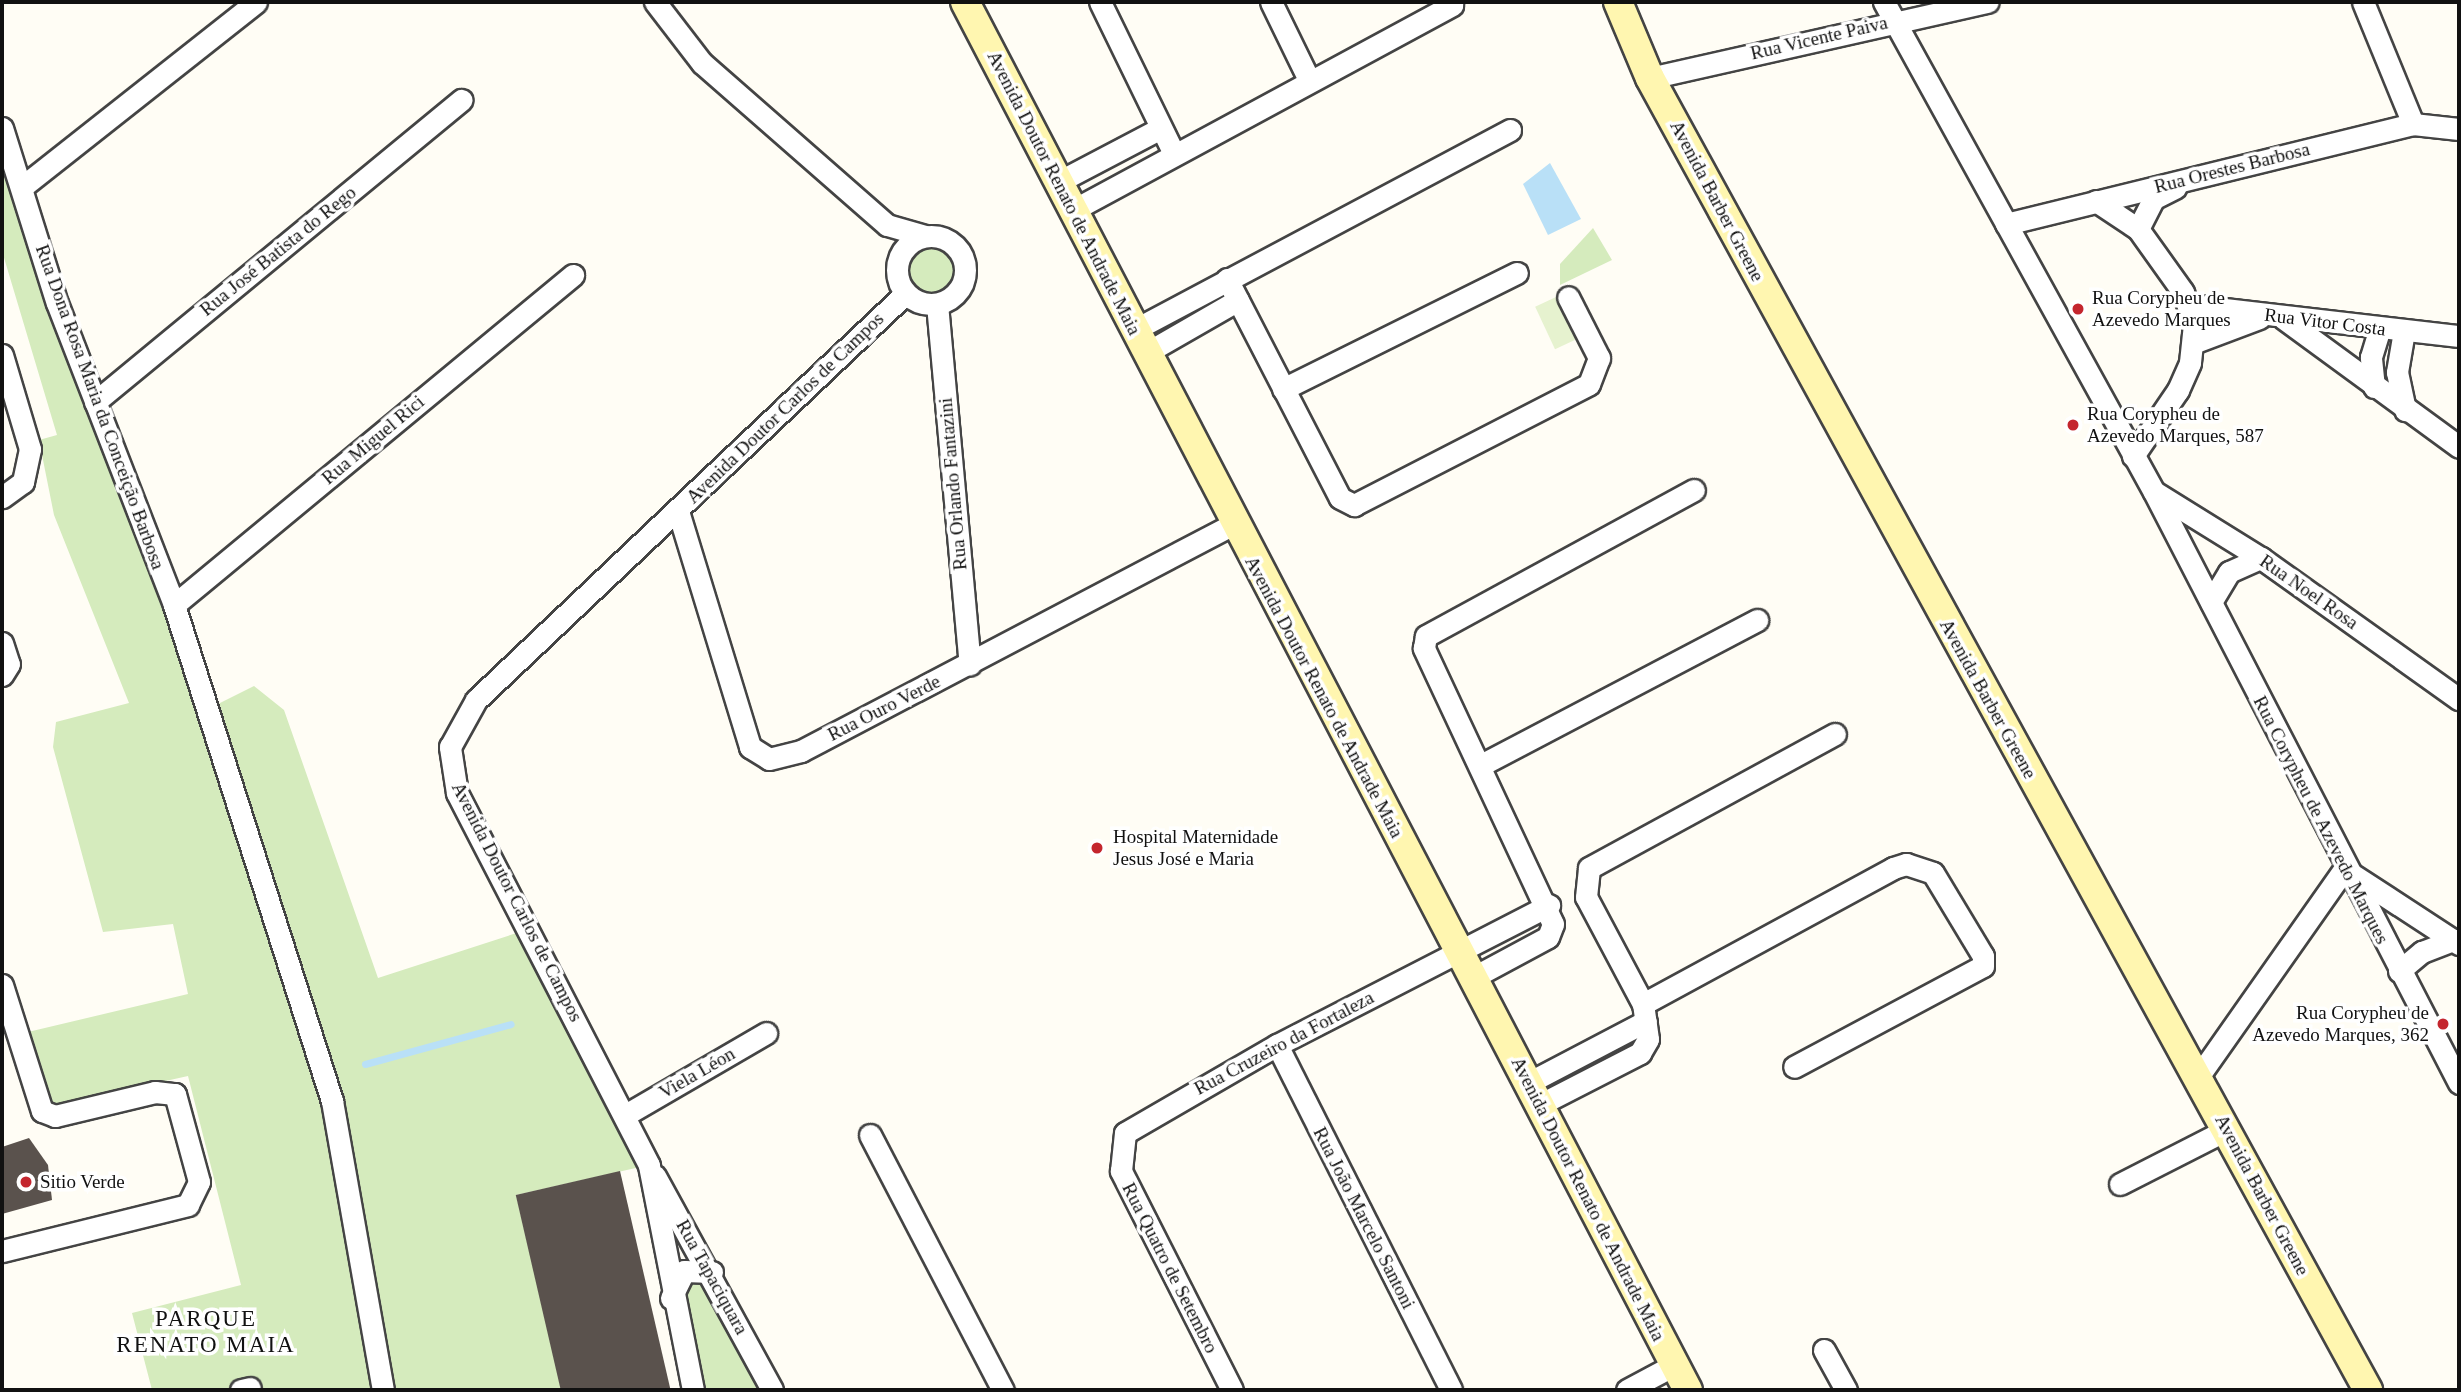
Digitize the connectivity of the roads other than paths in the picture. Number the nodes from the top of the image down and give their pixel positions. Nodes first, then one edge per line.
1 (256, 2) edge
2 (655, 2) edge
3 (965, 2) edge
4 (1100, 2) edge
5 (1271, 2) edge
6 (1618, 2) edge
7 (1988, 2) edge
8 (2363, 2) edge
9 (1452, 5) dead end
10 (1889, 11) edge
11 (1650, 78) junction
12 (1309, 80) junction
13 (461, 100) dead end
14 (2413, 124) junction
15 (2, 128) edge
16 (1161, 128) junction
17 (2459, 129) edge
18 (1510, 130) dead end
19 (1173, 152) junction
20 (2199, 177) junction
21 (1060, 181) junction
22 (22, 187) junction
23 (2096, 201) junction
24 (1074, 209) junction
25 (2006, 224) junction
26 (887, 225) junction
27 (2138, 229) junction
28 (925, 236) junction
29 (897, 269) junction
30 (1517, 273) dead end
31 (573, 275) dead end
32 (1227, 279) junction
33 (906, 293) junction
34 (1568, 297) dead end
35 (1238, 300) junction
36 (937, 304) junction
37 (2190, 305) junction
38 (2277, 316) junction
39 (2380, 328) junction
40 (2404, 331) junction
41 (2459, 336) edge
42 (1140, 342) junction
43 (2193, 342) junction
44 (2, 355) edge
45 (2374, 387) junction
46 (1283, 389) junction
47 (95, 402) junction
48 (2405, 410) junction
49 (2459, 447) edge
50 (2133, 456) junction
51 (1693, 490) dead end
52 (2154, 492) junction
53 (2, 497) edge
54 (678, 511) junction
55 (1234, 524) junction
56 (2261, 558) junction
57 (2211, 602) junction
58 (174, 605) junction
59 (1757, 620) dead end
60 (2, 643) edge
61 (970, 664) junction
62 (2, 675) edge
63 (2459, 699) edge
64 (1835, 734) dead end
65 (1481, 765) junction
66 (2344, 869) junction
67 (1549, 905) junction
68 (2456, 942) edge
69 (1458, 953) junction
70 (2399, 971) junction
71 (1472, 978) junction
72 (2, 985) edge
73 (1645, 1012) junction
74 (766, 1033) dead end
75 (1277, 1045) junction
76 (1794, 1067) dead end
77 (2198, 1077) junction
78 (2459, 1083) edge
79 (1534, 1094) junction
80 (627, 1114) junction
81 (2227, 1130) junction
82 (870, 1135) dead end
83 (1119, 1144) joint
84 (649, 1165) junction
85 (2120, 1184) dead end
86 (2, 1251) edge
87 (712, 1272) junction
88 (671, 1298) junction
89 (1824, 1350) dead end
90 (1674, 1365) junction
91 (383, 1390) edge
92 (693, 1390) edge
93 (772, 1390) edge
94 (1003, 1390) edge
95 (1232, 1390) edge
96 (1451, 1390) edge
97 (1627, 1390) edge
98 (1688, 1390) edge
99 (1846, 1390) edge
100 (2368, 1390) edge

1 - 22 street
2 - 26 street
3 - 21 street, Avenida Doutor Renato de Andrade Maia
4 - 16 street
5 - 12 street
6 - 11 street, Avenida Barber Greene
7 - 10 street, Rua Vicente Paiva
8 - 14 street
9 - 12 street
10 - 11 street, Rua Vicente Paiva
10 - 25 street, Rua Corypheu de Azevedo Marques
11 - 77 street, Avenida Barber Greene
12 - 19 street
13 - 47 street, Rua José Batista do Rego
14 - 17 street, Rua Orestes Barbosa
14 - 20 street, Rua Orestes Barbosa
15 - 22 street, Rua Dona Rosa Maria da Conceição Barbosa
16 - 19 street
16 - 21 street
18 - 32 street
19 - 24 street
20 - 23 street, Rua Orestes Barbosa
20 - 27 street
21 - 24 street, Avenida Doutor Renato de Andrade Maia
22 - 47 street, Rua Dona Rosa Maria da Conceição Barbosa
23 - 25 street, Rua Orestes Barbosa
23 - 27 street
24 - 42 street, Avenida Doutor Renato de Andrade Maia
25 - 50 street, Rua Corypheu de Azevedo Marques
26 - 28 street
26 - 29 street
27 - 37 street
28 - 29 street
28 - 36 street
29 - 33 street
30 - 46 street
31 - 58 street, Rua Miguel Rici
32 - 35 street
32 - 42 street
33 - 36 street
33 - 54 street, Avenida Doutor Carlos de Campos
34 - 46 street
35 - 42 street
35 - 46 street
36 - 61 street, Rua Orlando Fantazini
37 - 38 street, Rua Vitor Costa
37 - 43 street
38 - 39 street, Rua Vitor Costa
38 - 43 street
38 - 45 street
39 - 40 street, Rua Vitor Costa
39 - 45 street
40 - 41 street, Rua Vitor Costa
40 - 48 street
42 - 55 street, Avenida Doutor Renato de Andrade Maia
43 - 50 street
44 - 53 street
45 - 48 street
47 - 58 street, Rua Dona Rosa Maria da Conceição Barbosa
48 - 49 street
50 - 52 street, Rua Corypheu de Azevedo Marques
51 - 65 street
52 - 56 street, Rua Noel Rosa
52 - 57 street, Rua Corypheu de Azevedo Marques
54 - 61 street, Rua Ouro Verde
54 - 80 street, Avenida Doutor Carlos de Campos
55 - 61 street, Rua Ouro Verde
55 - 69 street, Avenida Doutor Renato de Andrade Maia
56 - 57 street
56 - 63 street, Rua Noel Rosa
57 - 66 street, Rua Corypheu de Azevedo Marques
58 - 91 street, Rua Dona Rosa Maria da Conceição Barbosa
59 - 65 street
60 - 62 street
64 - 73 street
65 - 67 street
66 - 68 street
66 - 70 street, Rua Corypheu de Azevedo Marques
66 - 77 street
67 - 69 street, Rua Cruzeiro da Fortaleza
67 - 71 street
68 - 70 street
69 - 71 street, Avenida Doutor Renato de Andrade Maia
69 - 75 street, Rua Cruzeiro da Fortaleza
70 - 78 street, Rua Corypheu de Azevedo Marques
71 - 79 street, Avenida Doutor Renato de Andrade Maia
72 - 86 street
73 - 76 street
73 - 79 street
74 - 80 street, Viela Léon
75 - 83 street, Rua Cruzeiro da Fortaleza
75 - 96 street, Rua João Marcelo Santoni
77 - 81 street, Avenida Barber Greene
79 - 90 street, Avenida Doutor Renato de Andrade Maia
80 - 84 street, Avenida Doutor Carlos de Campos
81 - 85 street
81 - 100 street, Avenida Barber Greene
82 - 94 street
83 - 95 street, Rua Quatro de Setembro
84 - 87 street, Rua Tapaciquara
84 - 88 street, Avenida Doutor Carlos de Campos
87 - 88 street
87 - 93 street, Rua Tapaciquara
88 - 92 street, Avenida Doutor Carlos de Campos
89 - 99 street
90 - 97 street
90 - 98 street, Avenida Doutor Renato de Andrade Maia

